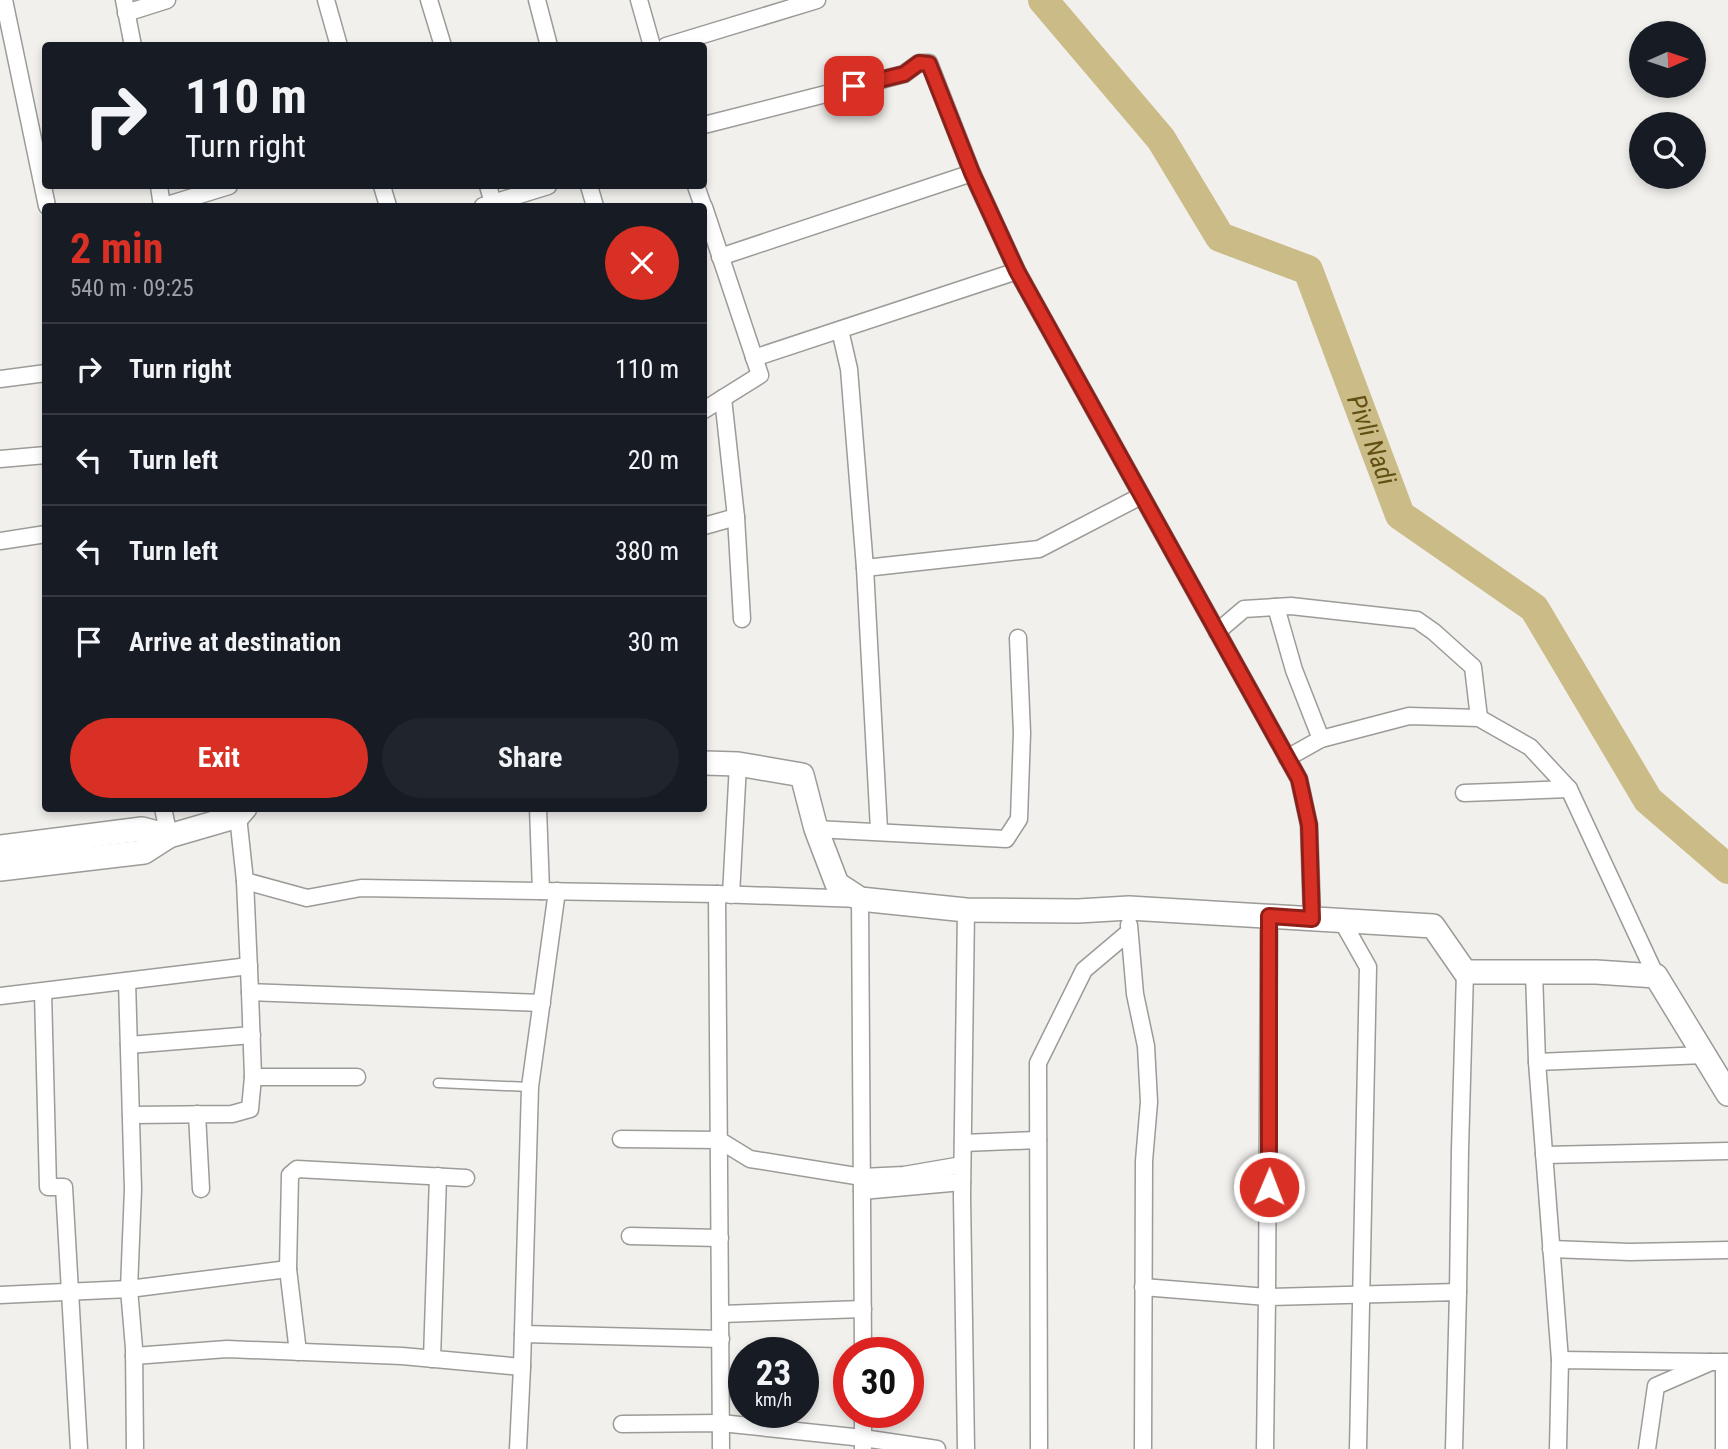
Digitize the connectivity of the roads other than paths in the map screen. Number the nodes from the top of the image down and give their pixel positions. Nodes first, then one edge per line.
1 (4, 0) edge
2 (167, 0) edge
3 (326, 0) edge
4 (429, 0) edge
5 (537, 0) edge
6 (639, 0) edge
7 (817, 0) edge
8 (125, 7) edge
9 (132, 42) edge
10 (338, 42) edge
11 (442, 42) edge
12 (549, 42) edge
13 (651, 42) edge
14 (679, 42) edge
15 (707, 124) edge
16 (972, 173) junction
17 (42, 182) edge
18 (219, 189) edge
19 (539, 189) edge
20 (173, 203) edge
21 (496, 203) edge
22 (707, 219) edge
23 (720, 257) junction
24 (1017, 271) junction
25 (840, 330) junction
26 (754, 358) junction
27 (42, 374) edge
28 (0, 379) edge
29 (723, 398) junction
30 (707, 408) edge
31 (42, 455) edge
32 (0, 460) edge
33 (1140, 496) junction
34 (736, 517) junction
35 (707, 525) edge
36 (42, 535) edge
37 (0, 541) edge
38 (865, 568) junction
39 (1276, 607) junction
40 (742, 619) dead end
41 (1217, 632) junction
42 (1018, 638) dead end
43 (1479, 718) junction
44 (1321, 740) junction
45 (1287, 758) junction
46 (707, 763) edge
47 (738, 764) junction
48 (1569, 789) junction
49 (1464, 793) dead end
50 (164, 812) edge
51 (241, 812) edge
52 (539, 812) edge
53 (816, 829) junction
54 (879, 831) junction
55 (169, 836) junction
56 (0, 847) edge
57 (0, 869) edge
58 (245, 881) junction
59 (549, 891) junction
60 (724, 894) junction
61 (860, 899) junction
62 (1129, 908) junction
63 (966, 910) junction
64 (1269, 916) junction
65 (1312, 919) junction
66 (1342, 921) junction
67 (1129, 932) junction
68 (249, 966) junction
69 (1465, 972) junction
70 (1534, 972) junction
71 (1656, 976) junction
72 (127, 981) junction
73 (43, 992) junction
74 (250, 992) junction
75 (0, 996) edge
76 (542, 1003) junction
77 (252, 1035) junction
78 (129, 1045) junction
79 (1704, 1055) junction
80 (1537, 1062) junction
81 (253, 1077) junction
82 (357, 1077) dead end
83 (438, 1083) dead end
84 (530, 1087) junction
85 (1728, 1094) edge
86 (197, 1114) junction
87 (131, 1115) junction
88 (621, 1139) dead end
89 (1038, 1139) junction
90 (719, 1140) junction
91 (963, 1143) junction
92 (1728, 1151) edge
93 (1544, 1155) junction
94 (962, 1165) junction
95 (438, 1177) junction
96 (466, 1178) dead end
97 (962, 1182) junction
98 (862, 1184) junction
99 (201, 1189) dead end
100 (631, 1236) dead end
101 (720, 1238) junction
102 (1551, 1249) junction
103 (1728, 1250) edge
104 (288, 1269) junction
105 (1143, 1287) junction
106 (129, 1289) junction
107 (69, 1291) junction
108 (1458, 1292) junction
109 (1362, 1294) junction
110 (0, 1295) edge
111 (1267, 1297) junction
112 (863, 1309) junction
113 (720, 1314) junction
114 (523, 1334) junction
115 (863, 1337) edge
116 (721, 1339) junction
117 (298, 1352) junction
118 (134, 1356) junction
119 (432, 1359) junction
120 (1560, 1360) junction
121 (1721, 1362) edge
122 (522, 1367) junction
123 (721, 1423) junction
124 (622, 1424) dead end
125 (863, 1443) edge
126 (79, 1449) edge
127 (135, 1449) edge
128 (517, 1449) edge
129 (721, 1449) edge
130 (937, 1449) edge
131 (966, 1449) edge
132 (1039, 1449) edge
133 (1143, 1449) edge
134 (1265, 1449) edge
135 (1358, 1449) edge
136 (1454, 1449) edge
137 (1558, 1449) edge
138 (1647, 1449) edge
139 (1724, 1449) edge

1 - 17 street
2 - 8 street
3 - 10 street
4 - 11 street
5 - 12 street
6 - 13 street
7 - 14 street
8 - 9 street
15 - 16 street
16 - 23 street
16 - 24 street
18 - 20 street
19 - 21 street
22 - 23 street
23 - 26 street
24 - 25 street
24 - 33 street
25 - 26 street
25 - 38 street
26 - 29 street
27 - 28 street
29 - 30 street
29 - 34 street
31 - 32 street
33 - 38 street
33 - 41 street
34 - 35 street
34 - 40 street
36 - 37 street
38 - 54 street
39 - 41 street
39 - 43 street
39 - 44 street
41 - 45 street
42 - 54 street
43 - 44 street
43 - 48 street
44 - 45 street
45 - 65 street
46 - 47 street
47 - 53 street
47 - 60 street
48 - 49 street
48 - 71 street
50 - 55 street
51 - 55 street
51 - 58 street
52 - 59 street
53 - 54 street
53 - 61 street
55 - 56 street
55 - 57 street
58 - 59 street
58 - 68 street
59 - 60 street
59 - 76 street
60 - 61 street
60 - 90 street
61 - 63 street
61 - 98 street
62 - 63 street
62 - 64 street
62 - 67 street
63 - 91 street
64 - 65 street
64 - 111 street
65 - 66 street
66 - 69 street
66 - 109 street
67 - 89 street
67 - 105 street
68 - 72 street
68 - 74 street
69 - 70 street
69 - 108 street
70 - 71 street
70 - 80 street
71 - 79 street
72 - 73 street
72 - 78 street
73 - 75 street
73 - 107 street
74 - 76 street
74 - 77 street
76 - 84 street
77 - 78 street
77 - 81 street
78 - 87 street
79 - 80 street
79 - 85 street
80 - 93 street
81 - 82 street
81 - 86 street
83 - 84 lane
84 - 114 street
86 - 87 street
86 - 99 street
87 - 106 street
88 - 90 street
89 - 91 street
89 - 132 street
90 - 98 street
90 - 101 street
91 - 94 street
92 - 93 street
93 - 102 street
94 - 97 street
94 - 98 street
95 - 96 street
95 - 104 street
95 - 119 street
97 - 98 street
97 - 131 street
98 - 112 street
100 - 101 street
101 - 113 street
102 - 103 street
102 - 120 street
104 - 106 street
104 - 117 street
105 - 111 street
105 - 133 street
106 - 107 street
106 - 118 street
107 - 110 street
107 - 126 street
108 - 109 street
108 - 136 street
109 - 111 street
109 - 135 street
111 - 134 street
112 - 113 street
112 - 115 street
113 - 116 street
114 - 116 street
114 - 122 street
116 - 123 street
117 - 118 street
117 - 119 street
118 - 127 street
119 - 122 street
120 - 121 street
120 - 137 street
121 - 138 street
121 - 139 street
122 - 128 street
123 - 124 street
123 - 125 street
123 - 129 street
125 - 130 street

